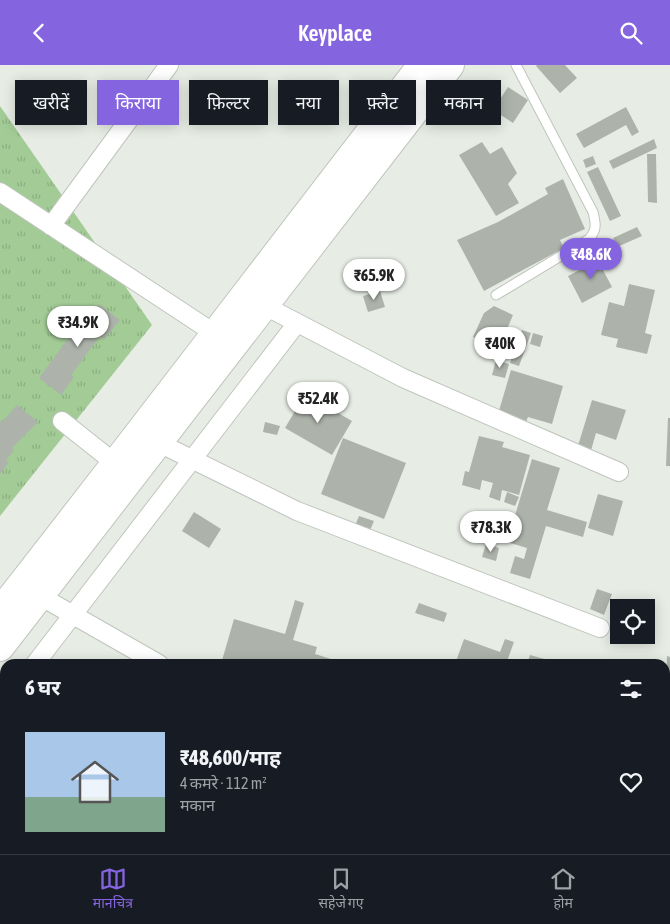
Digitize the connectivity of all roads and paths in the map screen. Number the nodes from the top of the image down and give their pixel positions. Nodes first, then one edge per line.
1 (169, 65) edge
2 (422, 65) edge
3 (450, 65) edge
4 (516, 65) edge
5 (0, 192) edge
6 (50, 226) junction
7 (496, 295) dead end
8 (265, 307) junction
9 (297, 323) junction
10 (214, 333) junction
11 (62, 421) dead end
12 (159, 443) junction
13 (192, 459) junction
14 (116, 464) junction
15 (619, 472) dead end
16 (40, 596) junction
17 (0, 612) edge
18 (73, 614) junction
19 (600, 628) dead end
20 (0, 647) edge
21 (39, 659) edge
22 (150, 659) edge

1 - 6 street
2 - 10 main road
3 - 8 main road
4 - 7 lane
5 - 6 street
6 - 10 street
8 - 9 street
8 - 12 main road
9 - 13 street
9 - 15 street
10 - 14 main road
11 - 14 street
12 - 13 street
12 - 16 main road
13 - 18 street
13 - 19 street
14 - 17 main road
16 - 18 street
16 - 20 main road
18 - 21 street
18 - 22 street

